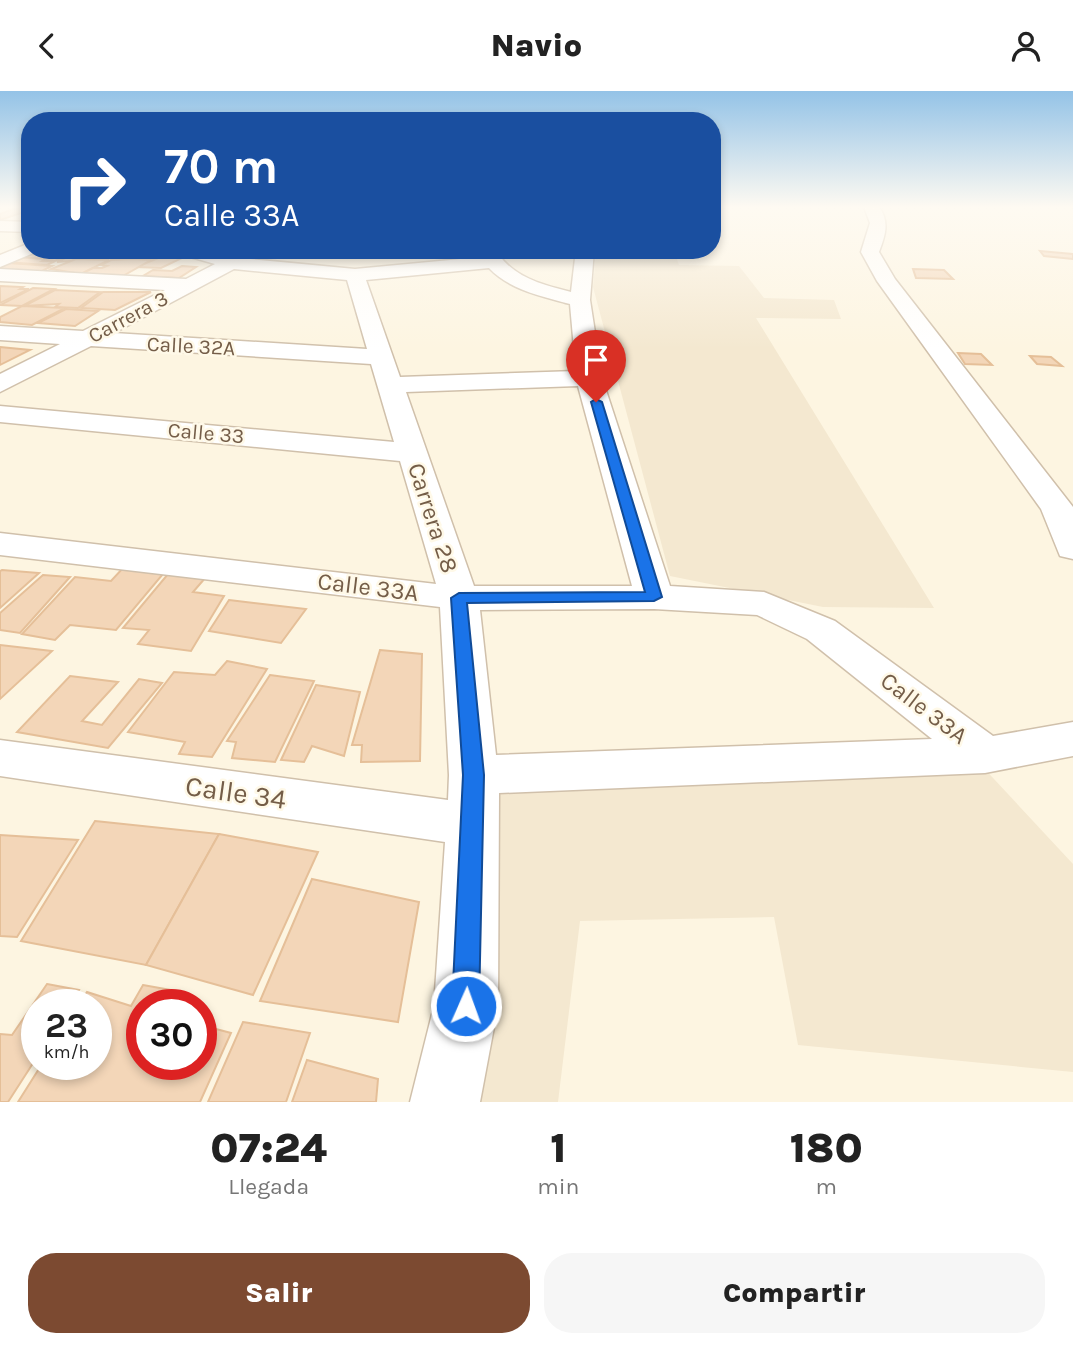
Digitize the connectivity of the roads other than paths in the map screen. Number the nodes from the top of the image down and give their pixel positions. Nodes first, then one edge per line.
1 (17, 254) edge
2 (871, 254) edge
3 (216, 259) edge
4 (237, 259) edge
5 (468, 259) edge
6 (493, 259) edge
7 (584, 259) edge
8 (0, 261) edge
9 (229, 263) junction
10 (0, 275) edge
11 (355, 275) junction
12 (189, 285) junction
13 (580, 300) junction
14 (0, 333) edge
15 (84, 339) junction
16 (386, 371) junction
17 (589, 378) junction
18 (0, 384) edge
19 (0, 414) edge
20 (412, 453) junction
21 (0, 544) edge
22 (1073, 548) edge
23 (654, 597) junction
24 (459, 598) junction
25 (1073, 739) edge
26 (985, 755) junction
27 (0, 758) edge
28 (474, 775) junction
29 (472, 825) junction
30 (445, 1102) edge

1 - 8 street
2 - 22 street
3 - 9 street
4 - 9 street, Carrera 3
5 - 11 street
6 - 13 street
7 - 13 street
9 - 11 street
9 - 12 street, Carrera 3
10 - 12 street
11 - 16 street, Carrera 28
12 - 15 street, Carrera 3
13 - 17 street
14 - 15 street, Calle 32A
15 - 16 street, Calle 32A
15 - 18 street, Carrera 3
16 - 17 street, Calle 32A
16 - 20 street, Carrera 28
17 - 23 street
19 - 20 street, Calle 33
20 - 24 street, Carrera 28
21 - 24 street, Calle 33A
23 - 24 street, Calle 33A
23 - 26 street, Calle 33A
24 - 28 street, Carrera 28
25 - 26 street
26 - 28 street
27 - 29 street, Calle 34
28 - 29 street, Carrera 28
29 - 30 street, Carrera 28

